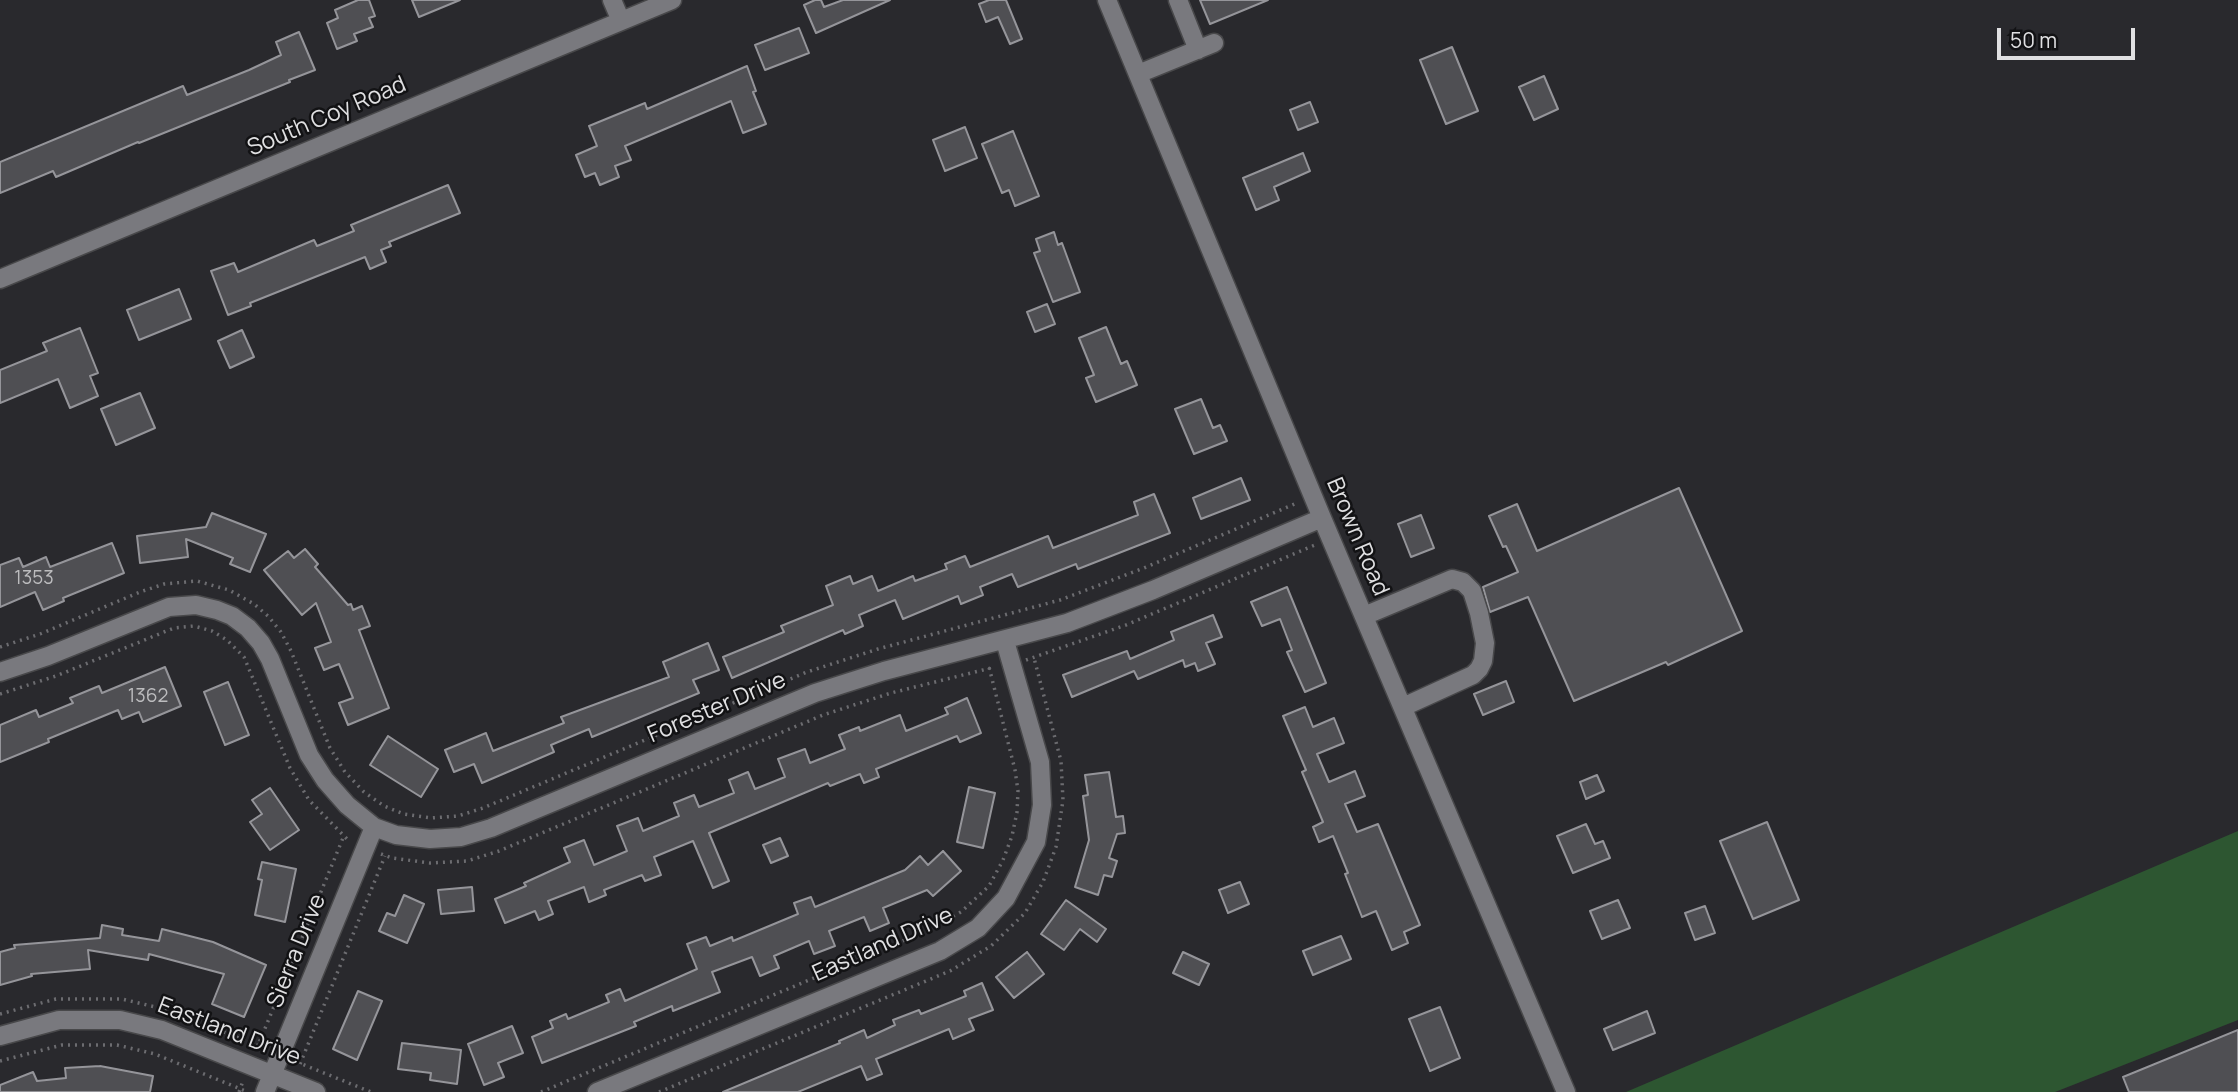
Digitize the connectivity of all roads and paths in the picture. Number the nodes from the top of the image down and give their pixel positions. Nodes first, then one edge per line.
1 (612, 0) edge
2 (672, 0) edge
3 (1107, 0) edge
4 (1178, 0) edge
5 (621, 21) junction
6 (1138, 74) junction
7 (0, 279) edge
8 (1301, 502) dead end
9 (1322, 518) junction
10 (1319, 543) dead end
11 (1364, 616) junction
12 (1029, 634) junction
13 (1004, 641) junction
14 (0, 647) edge
15 (1034, 657) junction
16 (1011, 664) junction
17 (989, 667) junction
18 (0, 671) edge
19 (0, 694) edge
20 (1402, 707) junction
21 (374, 827) junction
22 (343, 838) dead end
23 (365, 849) junction
24 (386, 856) junction
25 (0, 1035) edge
26 (254, 1055) dead end
27 (0, 1061) edge
28 (273, 1074) junction
29 (246, 1076) dead end
30 (293, 1083) junction
31 (239, 1092) edge
32 (248, 1092) edge
33 (265, 1092) edge
34 (316, 1092) edge
35 (541, 1092) edge
36 (597, 1092) edge
37 (659, 1092) edge
38 (1566, 1092) edge

1 - 5 street
2 - 5 street, South Coy Road
3 - 6 street, Brown Road
4 - 6 street
5 - 7 street, South Coy Road
6 - 9 street, Brown Road
8 - 14 path
9 - 11 street, Brown Road
9 - 12 street, Forester Drive
10 - 15 path
11 - 20 street, Brown Road
11 - 20 street
12 - 13 street, Forester Drive
12 - 15 path
13 - 16 street, Eastland Drive
13 - 21 street, Forester Drive
15 - 16 path
15 - 37 path
16 - 17 path
16 - 36 street, Eastland Drive
17 - 24 path
17 - 35 path
18 - 21 street, Forester Drive
19 - 23 path
20 - 38 street, Brown Road
21 - 23 street, Sierra Drive
22 - 26 path
23 - 24 path
23 - 28 street, Sierra Drive
24 - 30 path
25 - 28 street, Eastland Drive
27 - 32 path
28 - 30 street, Eastland Drive
28 - 33 street, Sierra Drive
29 - 31 path
30 - 34 street, Eastland Drive

